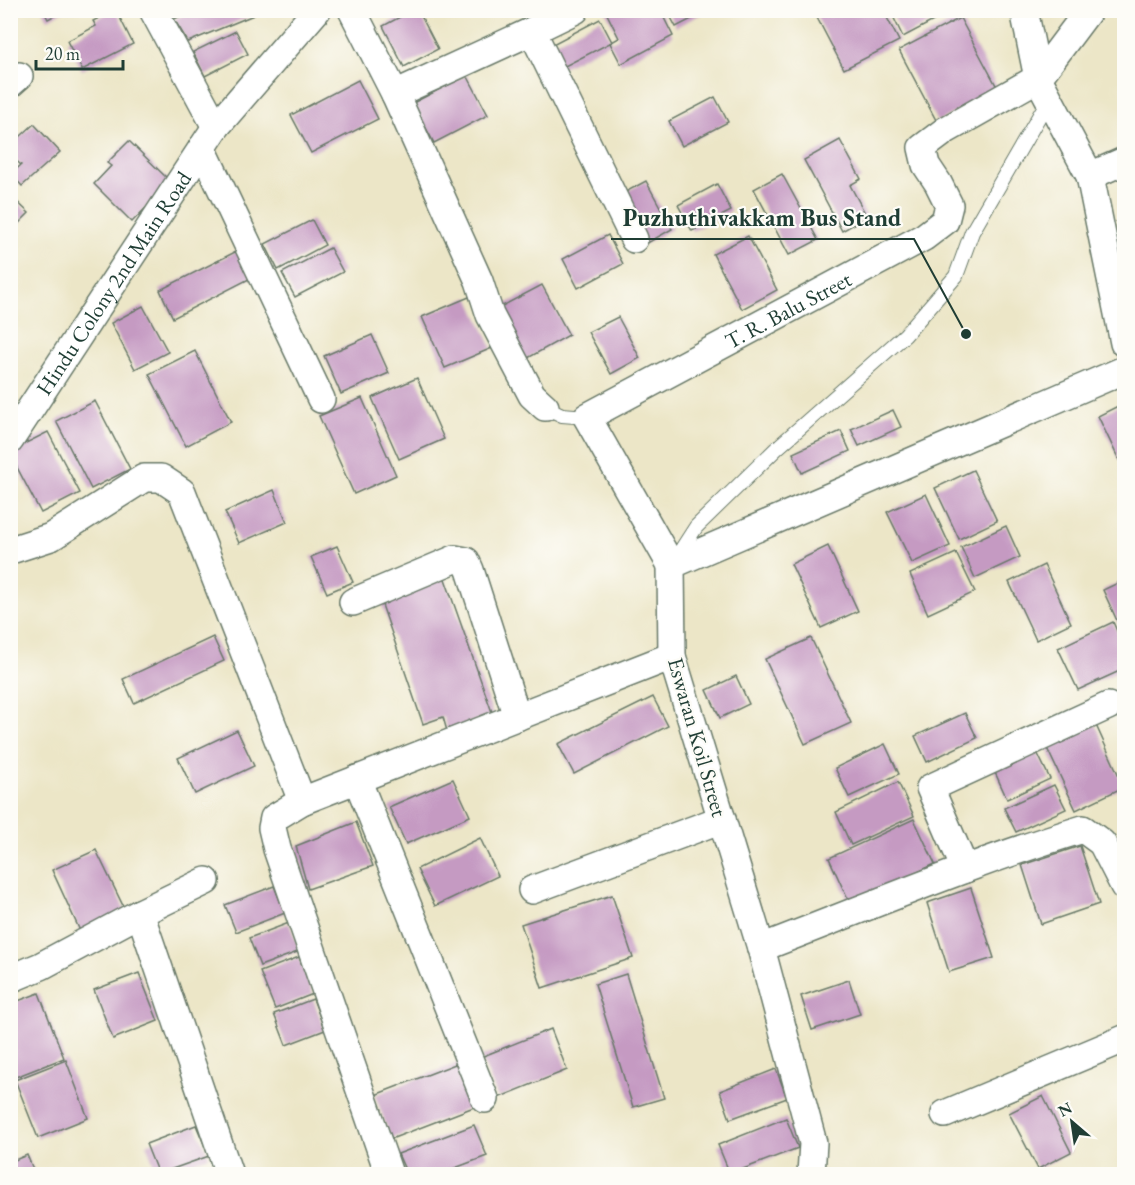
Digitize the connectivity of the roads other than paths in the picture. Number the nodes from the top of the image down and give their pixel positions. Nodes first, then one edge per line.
1 (153, 10) edge
2 (317, 10) edge
3 (352, 10) edge
4 (575, 10) edge
5 (1024, 10) edge
6 (1089, 10) edge
7 (532, 31) junction
8 (1044, 88) junction
9 (395, 94) junction
10 (209, 137) junction
11 (1125, 161) edge
12 (1090, 176) junction
13 (634, 239) dead end
14 (1125, 343) edge
15 (1125, 370) edge
16 (321, 399) dead end
17 (545, 406) joint
18 (587, 417) junction
19 (10, 440) edge
20 (10, 548) edge
21 (671, 565) junction
22 (353, 602) dead end
23 (672, 656) junction
24 (1108, 706) dead end
25 (517, 717) junction
26 (357, 779) junction
27 (302, 801) junction
28 (722, 819) junction
29 (965, 869) junction
30 (206, 881) dead end
31 (1125, 886) edge
32 (532, 890) dead end
33 (140, 913) junction
34 (761, 948) junction
35 (10, 979) edge
36 (1125, 1039) edge
37 (485, 1100) dead end
38 (945, 1114) dead end
39 (229, 1174) edge
40 (389, 1174) edge
41 (811, 1174) edge

1 - 10 street
2 - 10 street, Hindu Colony 2nd Main Road
3 - 9 street
4 - 7 street
5 - 8 street
6 - 8 street
7 - 9 street
7 - 13 street
8 - 12 street
8 - 18 street, T. R. Balu Street
8 - 21 lane
9 - 17 street
10 - 16 street
10 - 19 street, Hindu Colony 2nd Main Road
11 - 12 street
12 - 14 street
15 - 21 street
17 - 18 lane
18 - 21 street
20 - 27 street
21 - 23 street, Eswaran Koil Street
22 - 25 street
23 - 25 street
23 - 28 street, Eswaran Koil Street
24 - 29 street
25 - 26 street
26 - 27 street
26 - 37 street
27 - 40 street
28 - 32 street
28 - 34 street, Eswaran Koil Street
29 - 31 street
29 - 34 street
30 - 33 street
33 - 35 street
33 - 39 street
34 - 41 street, Eswaran Koil Street
36 - 38 street

